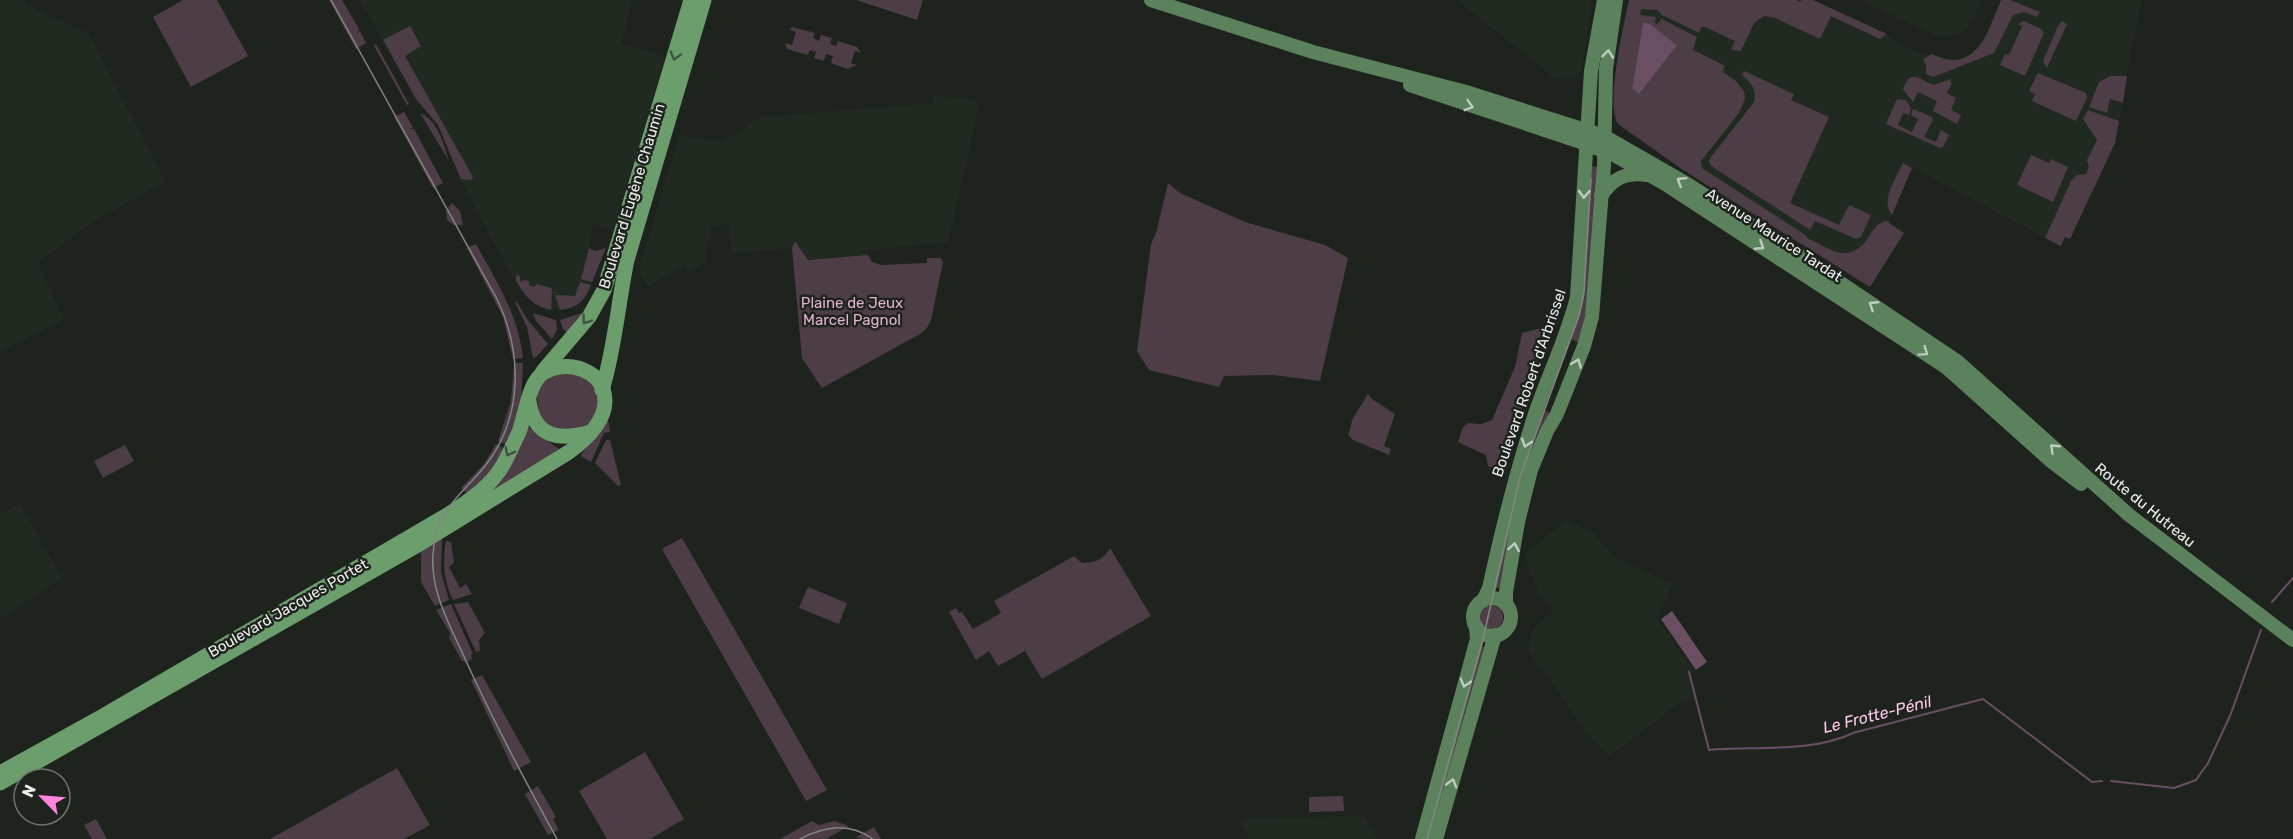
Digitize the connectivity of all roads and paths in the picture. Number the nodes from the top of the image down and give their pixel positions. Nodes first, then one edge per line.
1 (691, 0) edge
2 (704, 0) edge
3 (1151, 0) edge
4 (1604, 0) edge
5 (1616, 0) edge
6 (1587, 136) junction
7 (1604, 136) junction
8 (1604, 151) junction
9 (1650, 176) junction
10 (1601, 196) junction
11 (541, 374) junction
12 (1985, 385) joint
13 (602, 390) junction
14 (529, 398) junction
15 (591, 432) junction
16 (2129, 515) junction
17 (1483, 601) junction
18 (1506, 605) junction
19 (1476, 626) junction
20 (1495, 635) junction
21 (2293, 640) edge
22 (0, 773) edge
23 (0, 783) edge
24 (1422, 839) edge
25 (1436, 839) edge

1 -> 11 main road, Boulevard Eugène Chaumin
2 - 13 main road, Boulevard Eugène Chaumin
3 - 6 street, Avenue Maurice Tardat
4 - 6 street, Boulevard Robert d'Arbrissel
7 -> 5 street, Boulevard Robert d'Arbrissel
6 - 7 street, Avenue Maurice Tardat
6 - 8 street, Avenue Maurice Tardat
6 -> 17 street, Boulevard Robert d'Arbrissel
7 - 8 street, Boulevard Robert d'Arbrissel
12 -> 7 street, Avenue Maurice Tardat
8 - 9 street, Avenue Maurice Tardat
8 - 10 street, Boulevard Robert d'Arbrissel
9 - 10 street
9 -> 16 street, Avenue Maurice Tardat
18 -> 10 street, Boulevard Robert d'Arbrissel
11 - 13 main road
11 - 14 main road
16 -> 12 street, Route du Hutreau
13 - 15 main road
14 - 15 main road
14 -> 22 main road, Boulevard Jacques Portet
15 - 23 main road, Boulevard Jacques Portet
16 - 21 street, Route du Hutreau
17 - 18 street
17 - 19 street
18 - 20 street
19 - 20 street
19 -> 24 street
25 -> 20 street

